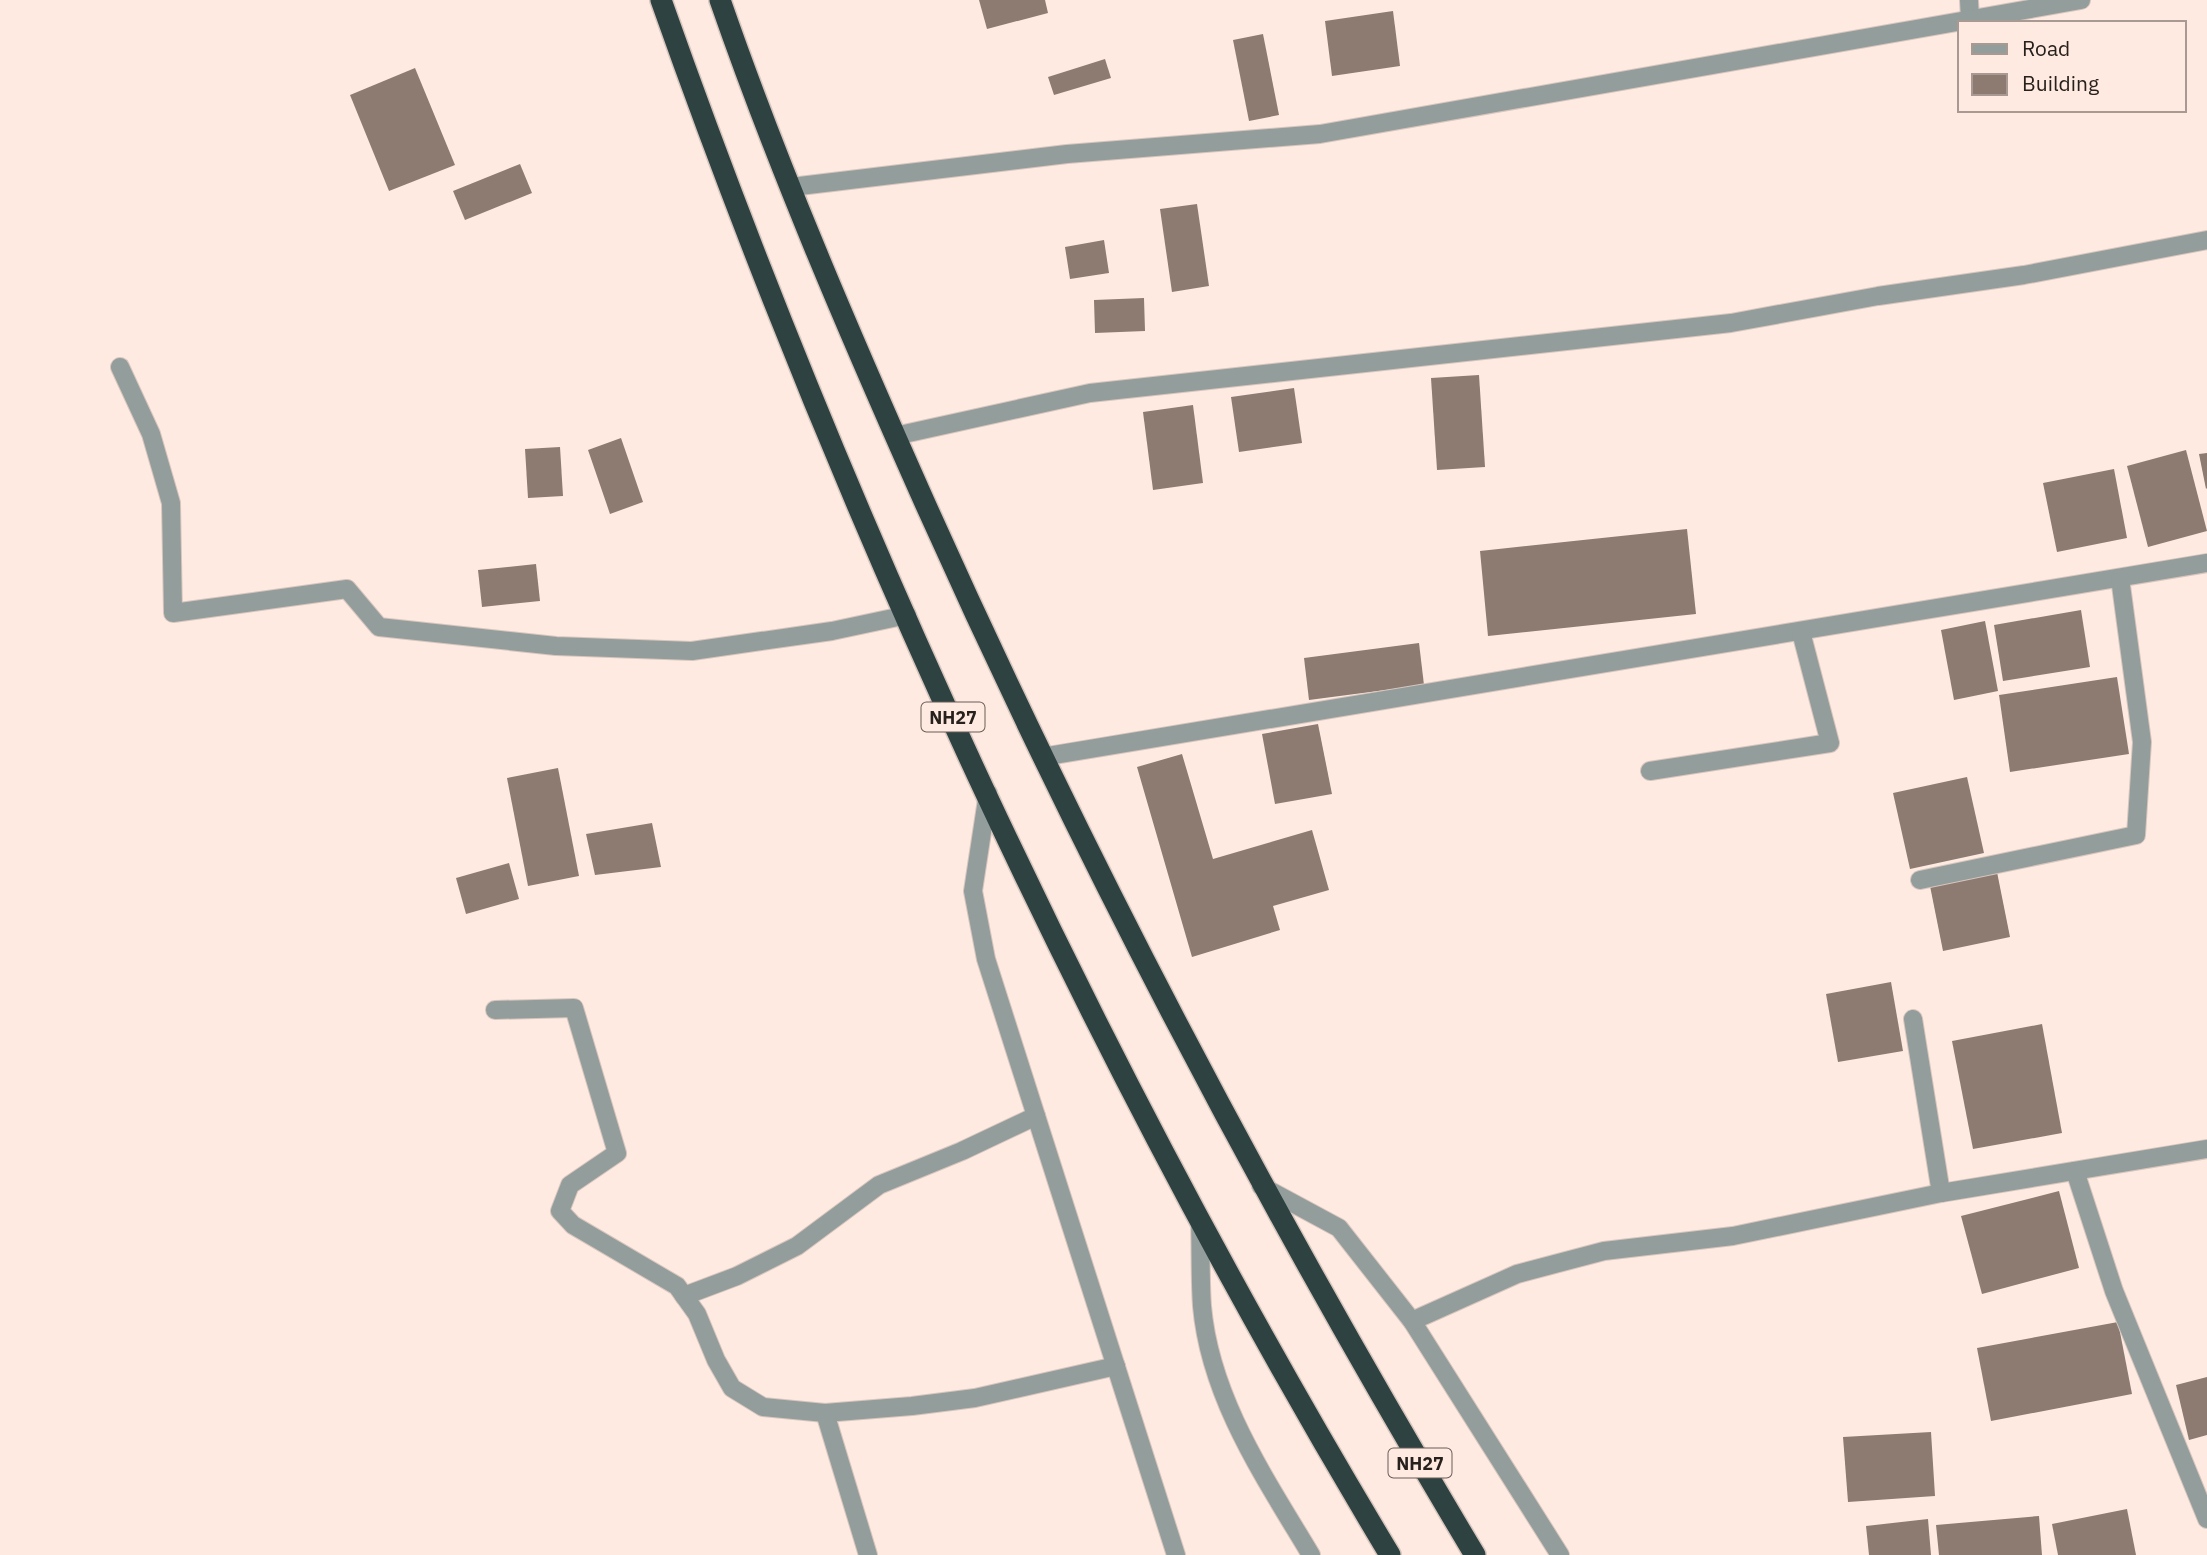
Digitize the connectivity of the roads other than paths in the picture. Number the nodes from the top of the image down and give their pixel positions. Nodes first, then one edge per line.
1 (661, 0) edge
2 (720, 0) edge
3 (1969, 0) edge
4 (2081, 0) edge
5 (1970, 19) junction
6 (1958, 21) edge
7 (1959, 21) edge
8 (792, 187) junction
9 (2207, 240) edge
10 (120, 367) dead end
11 (895, 436) junction
12 (2207, 563) edge
13 (2120, 578) junction
14 (907, 615) junction
15 (1801, 632) junction
16 (1042, 757) junction
17 (1650, 771) dead end
18 (988, 792) junction
19 (1920, 880) dead end
20 (495, 1010) dead end
21 (1913, 1019) dead end
22 (1036, 1116) junction
23 (2207, 1149) edge
24 (2075, 1171) junction
25 (1261, 1186) junction
26 (1941, 1193) junction
27 (1200, 1220) junction
28 (684, 1296) junction
29 (1412, 1321) junction
30 (1116, 1366) junction
31 (825, 1413) junction
32 (2207, 1519) edge
33 (868, 1555) edge
34 (1176, 1555) edge
35 (1311, 1555) edge
36 (1390, 1555) edge
37 (1475, 1555) edge
38 (1560, 1555) edge

1 - 14 highway, NH27
2 - 8 highway, NH27
3 - 5 street
4 - 5 street
5 - 7 street
6 - 8 street
8 - 11 highway, NH27
9 - 11 street
10 - 14 street
11 - 16 highway, NH27
12 - 13 street
13 - 15 street
13 - 19 street
14 - 18 highway, NH27
15 - 16 street
15 - 17 street
16 - 25 highway, NH27
18 - 22 street
18 - 27 highway, NH27
20 - 28 street
21 - 26 street
22 - 28 street
22 - 30 street
23 - 24 street
24 - 26 street
24 - 32 street
25 - 29 street
25 - 37 highway, NH27
26 - 29 street
27 - 35 street
27 - 36 highway, NH27
28 - 31 street
29 - 38 street
30 - 31 street
30 - 34 street
31 - 33 street

